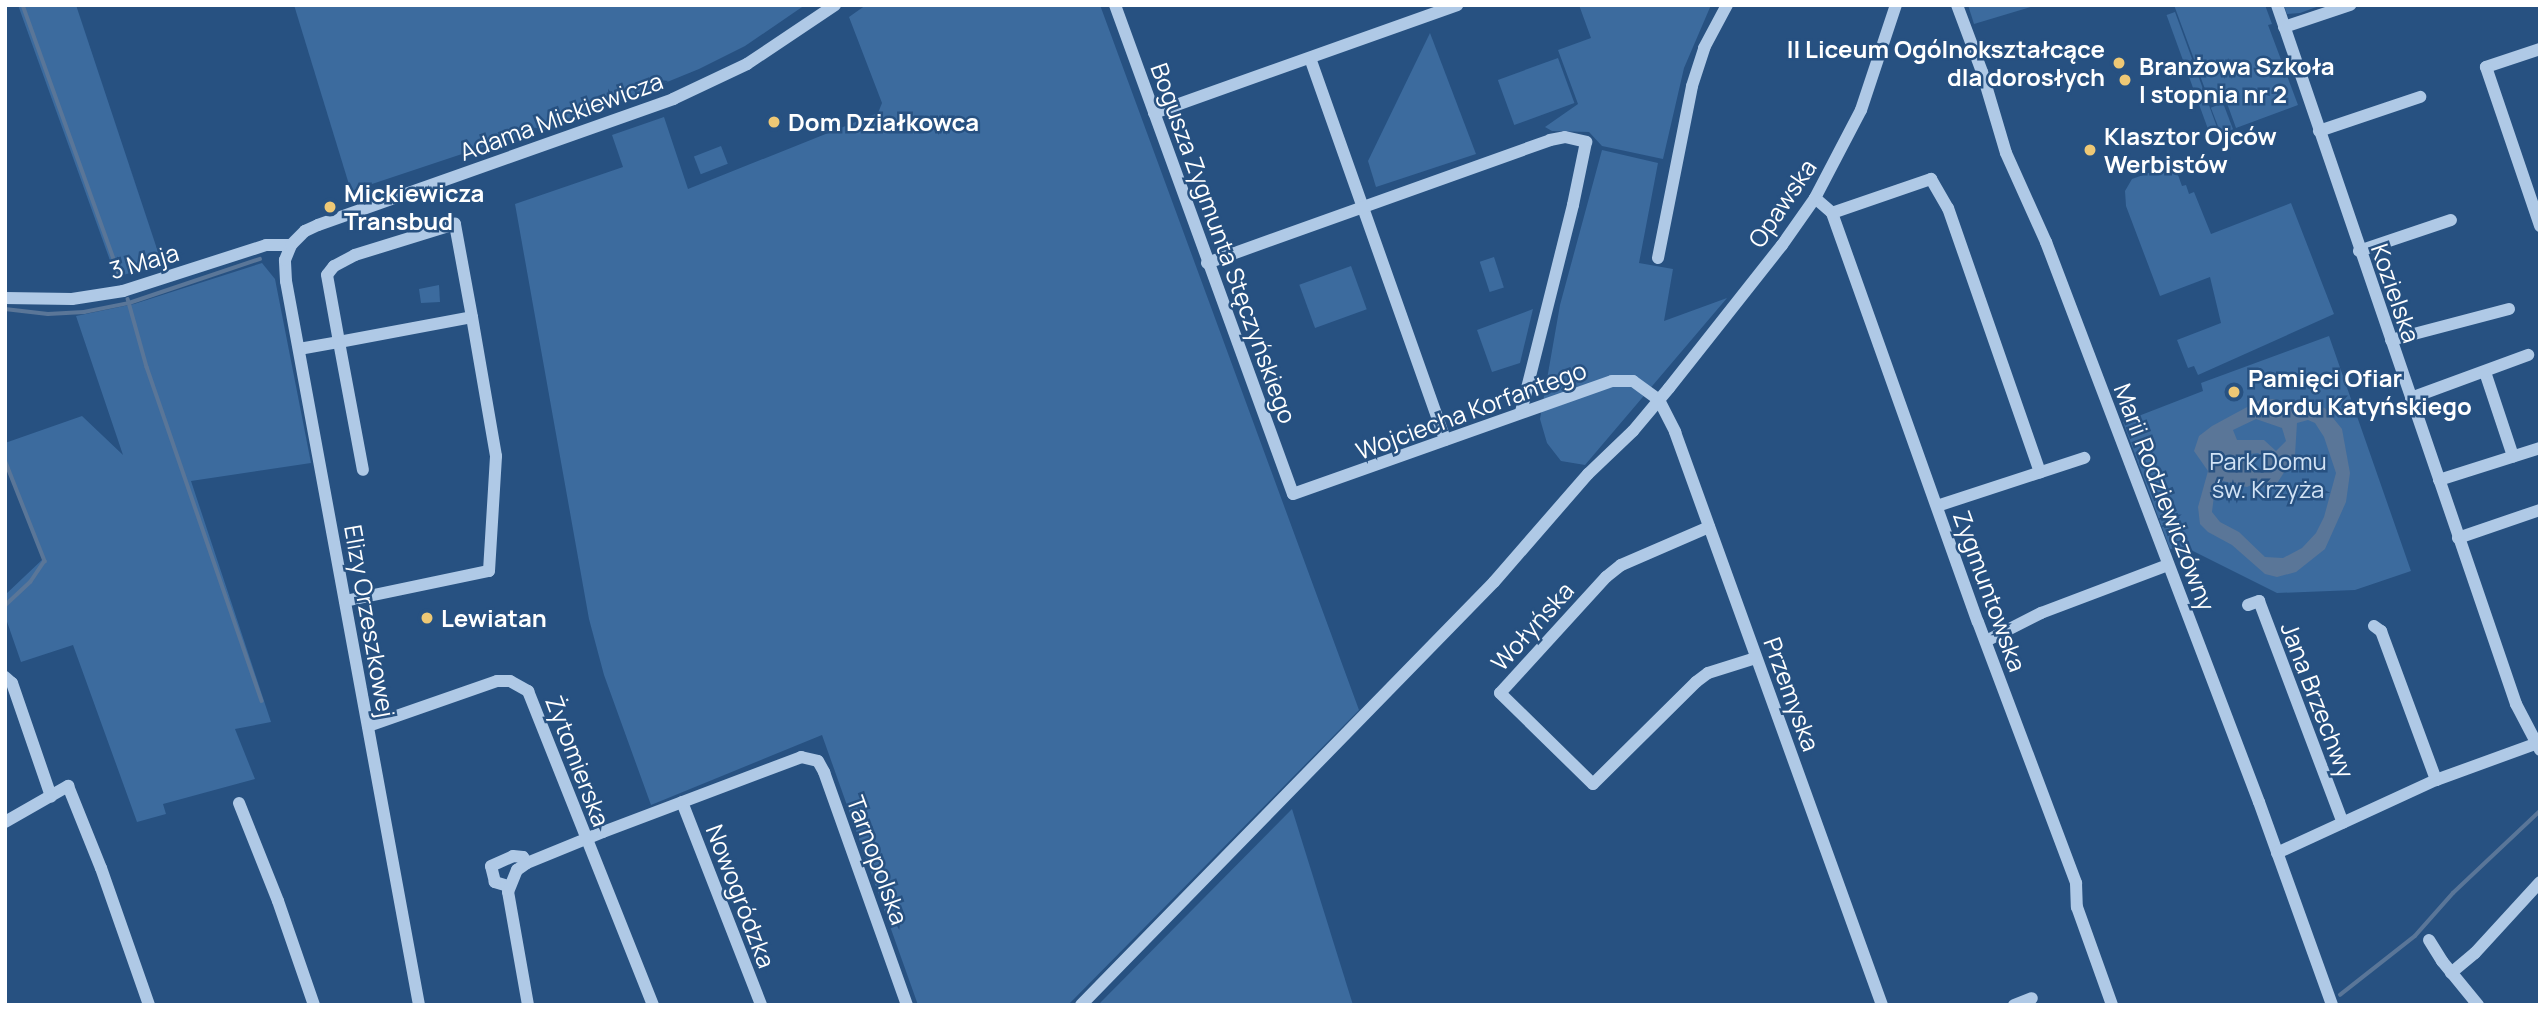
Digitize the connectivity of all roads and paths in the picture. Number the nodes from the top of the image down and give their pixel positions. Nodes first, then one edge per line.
1 (835, 5) edge
2 (1115, 5) edge
3 (1457, 5) edge
4 (1727, 5) edge
5 (1896, 5) edge
6 (1957, 5) edge
7 (2277, 5) edge
8 (2350, 5) edge
9 (2284, 27) junction
10 (2540, 49) edge
11 (1310, 58) junction
12 (2420, 97) dead end
13 (1154, 113) junction
14 (2319, 131) junction
15 (1815, 198) junction
16 (1363, 205) junction
17 (1832, 213) junction
18 (2451, 220) dead end
19 (2540, 226) edge
20 (291, 245) junction
21 (2359, 251) junction
22 (1658, 258) dead end
23 (1208, 262) junction
24 (5, 298) edge
25 (2510, 309) dead end
26 (472, 317) junction
27 (2391, 340) junction
28 (339, 342) junction
29 (299, 349) junction
30 (2528, 355) dead end
31 (2484, 372) junction
32 (2411, 398) junction
33 (1659, 400) junction
34 (1521, 412) junction
35 (1445, 440) junction
36 (2540, 447) edge
37 (2513, 456) junction
38 (2084, 458) dead end
39 (363, 470) dead end
40 (2040, 472) junction
41 (2439, 480) junction
42 (1293, 494) joint
43 (1937, 506) junction
44 (2540, 510) edge
45 (1709, 527) junction
46 (2459, 538) junction
47 (2168, 565) junction
48 (345, 601) junction
49 (2248, 606) dead end
50 (2374, 626) dead end
51 (1986, 641) junction
52 (1756, 658) junction
53 (5, 677) edge
54 (368, 726) junction
55 (2537, 747) edge
56 (2435, 780) junction
57 (51, 796) junction
58 (682, 802) junction
59 (239, 803) dead end
60 (5, 822) edge
61 (2343, 823) junction
62 (585, 840) junction
63 (2277, 853) junction
64 (527, 863) junction
65 (508, 887) junction
66 (2537, 891) edge
67 (2429, 940) dead end
68 (2451, 973) junction
69 (2032, 998) dead end
70 (149, 1005) edge
71 (314, 1005) edge
72 (419, 1005) edge
73 (528, 1005) edge
74 (653, 1005) edge
75 (761, 1005) edge
76 (907, 1005) edge
77 (1081, 1005) edge
78 (1882, 1005) edge
79 (2014, 1005) edge
80 (2112, 1005) edge
81 (2332, 1005) edge
82 (2478, 1005) edge

1 - 20 street, Adama Mickiewicza
2 - 13 street, Bogusza Zygmunta Stęczyńskiego
3 - 11 street
4 - 22 street
5 - 15 street, Opawska
6 - 47 street, Marii Rodziewiczówny
7 - 9 street, Kozielska
8 - 9 street
9 - 14 street, Kozielska
10 - 19 street
11 - 13 street
11 - 16 street
12 - 14 street
13 - 23 street, Bogusza Zygmunta Stęczyńskiego
14 - 21 street, Kozielska
15 - 17 street, Zygmuntowska
15 - 33 street, Opawska
16 - 23 street
16 - 34 street
16 - 35 street
17 - 40 street
17 - 43 street, Zygmuntowska
18 - 21 street
20 - 24 street, 3 Maja
20 - 29 street, Elizy Orzeszkowej
21 - 27 street, Kozielska
23 - 42 street, Bogusza Zygmunta Stęczyńskiego
25 - 27 street
26 - 28 street
26 - 28 street
26 - 48 street
27 - 32 street, Kozielska
28 - 29 street
28 - 39 street
29 - 48 street, Elizy Orzeszkowej
30 - 31 street
31 - 32 street
31 - 37 street
32 - 41 street, Kozielska
33 - 34 street, Wojciecha Korfantego
33 - 45 street, Przemyska
33 - 77 street, Opawska
34 - 35 street, Wojciecha Korfantego
35 - 42 street, Wojciecha Korfantego
36 - 37 street
37 - 41 street
38 - 40 street
40 - 43 street
41 - 46 street, Kozielska
43 - 51 street, Zygmuntowska
44 - 46 street
45 - 52 street, Przemyska
45 - 52 street, Wołyńska
46 - 55 street, Kozielska
47 - 51 street
47 - 63 street, Marii Rodziewiczówny
48 - 54 street, Elizy Orzeszkowej
49 - 61 street, Jana Brzechwy
50 - 56 street
51 - 80 street, Zygmuntowska
52 - 78 street, Przemyska
53 - 57 street
54 - 62 street, Żytomierska
54 - 72 street, Elizy Orzeszkowej
55 - 56 street
56 - 61 street
57 - 60 street
57 - 70 street
58 - 62 street
58 - 75 street, Nowogródzka
58 - 76 street, Tarnopolska
59 - 71 street
61 - 63 street
62 - 64 street
62 - 74 street, Żytomierska
63 - 81 street, Marii Rodziewiczówny
64 - 65 street
64 - 65 street
65 - 73 street
66 - 68 street
67 - 68 street
68 - 82 street
69 - 79 street

